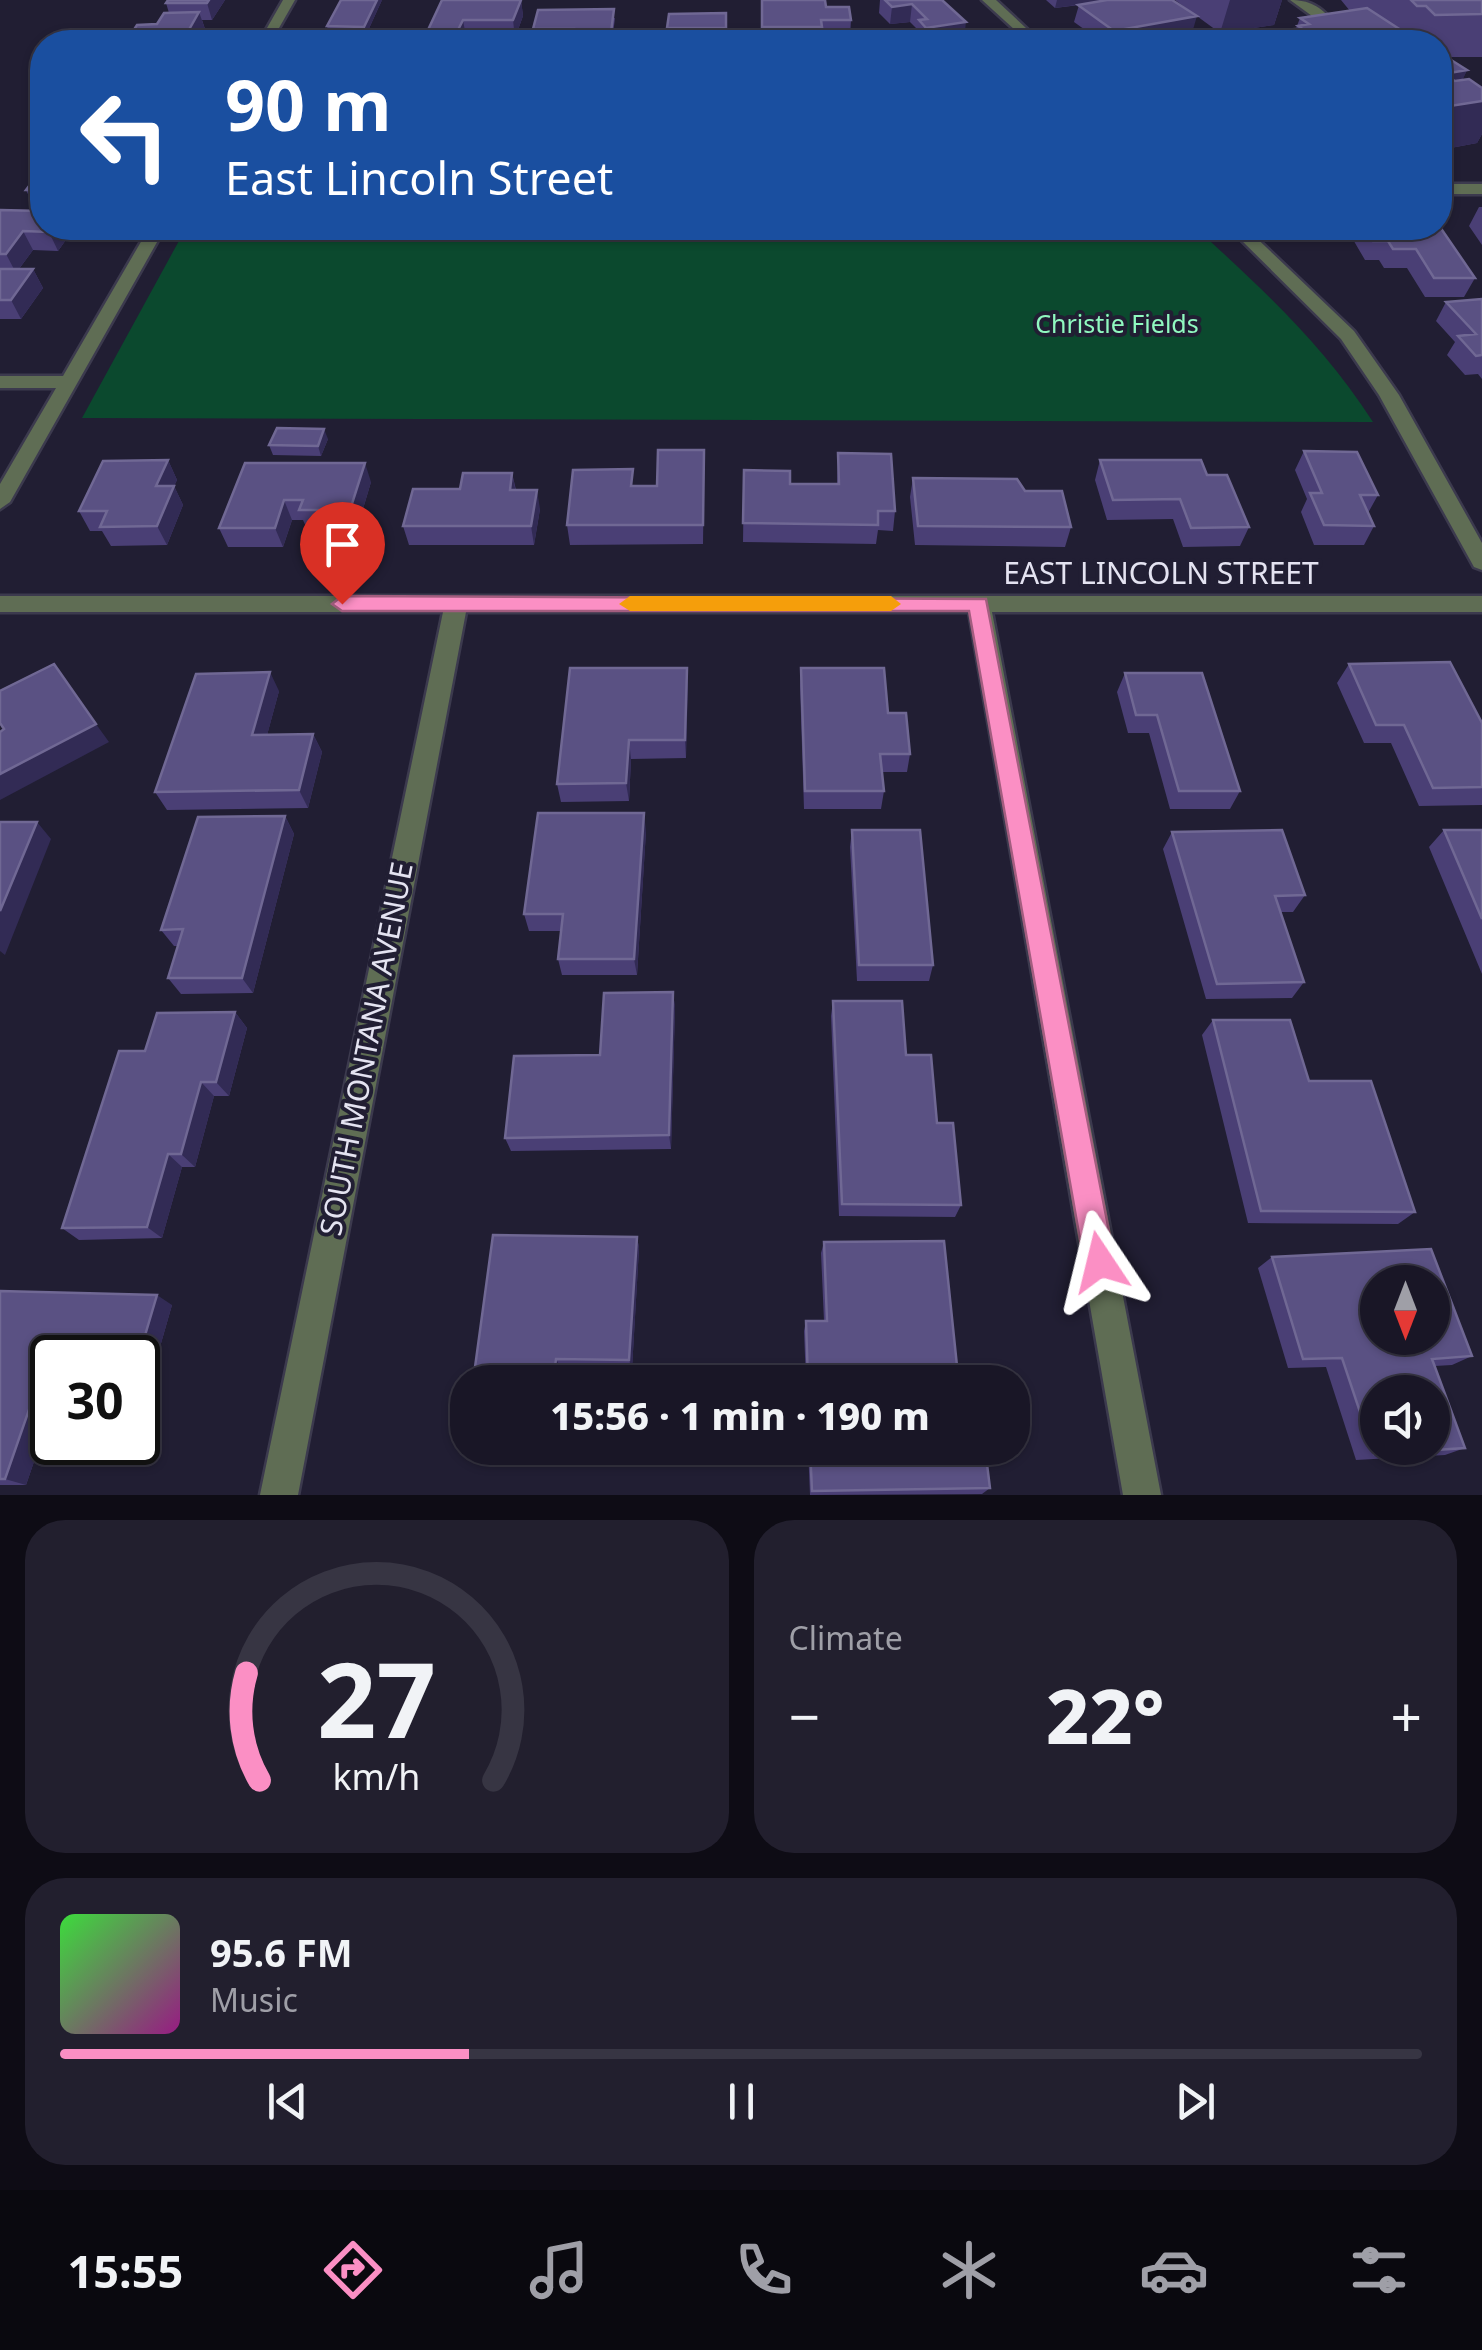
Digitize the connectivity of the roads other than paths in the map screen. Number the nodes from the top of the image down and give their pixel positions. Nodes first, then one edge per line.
1 (289, 0) edge
2 (988, 0) edge
3 (1296, 0) edge
4 (271, 30) edge
5 (1022, 30) edge
6 (1322, 30) edge
7 (1452, 188) edge
8 (1482, 189) edge
9 (150, 240) edge
10 (1249, 240) edge
11 (0, 382) edge
12 (68, 382) junction
13 (0, 502) edge
14 (1482, 562) edge
15 (0, 604) edge
16 (456, 604) junction
17 (978, 604) junction
18 (1482, 604) edge
19 (279, 1495) edge
20 (1142, 1495) edge

1 - 4 street
2 - 5 street
3 - 6 street
7 - 8 street
9 - 12 street
10 - 14 street
11 - 12 street
12 - 13 street
15 - 16 street, EAST LINCOLN STREET
16 - 17 street, EAST LINCOLN STREET
16 - 19 street, SOUTH MONTANA AVENUE
17 - 18 street, EAST LINCOLN STREET
17 - 20 street

